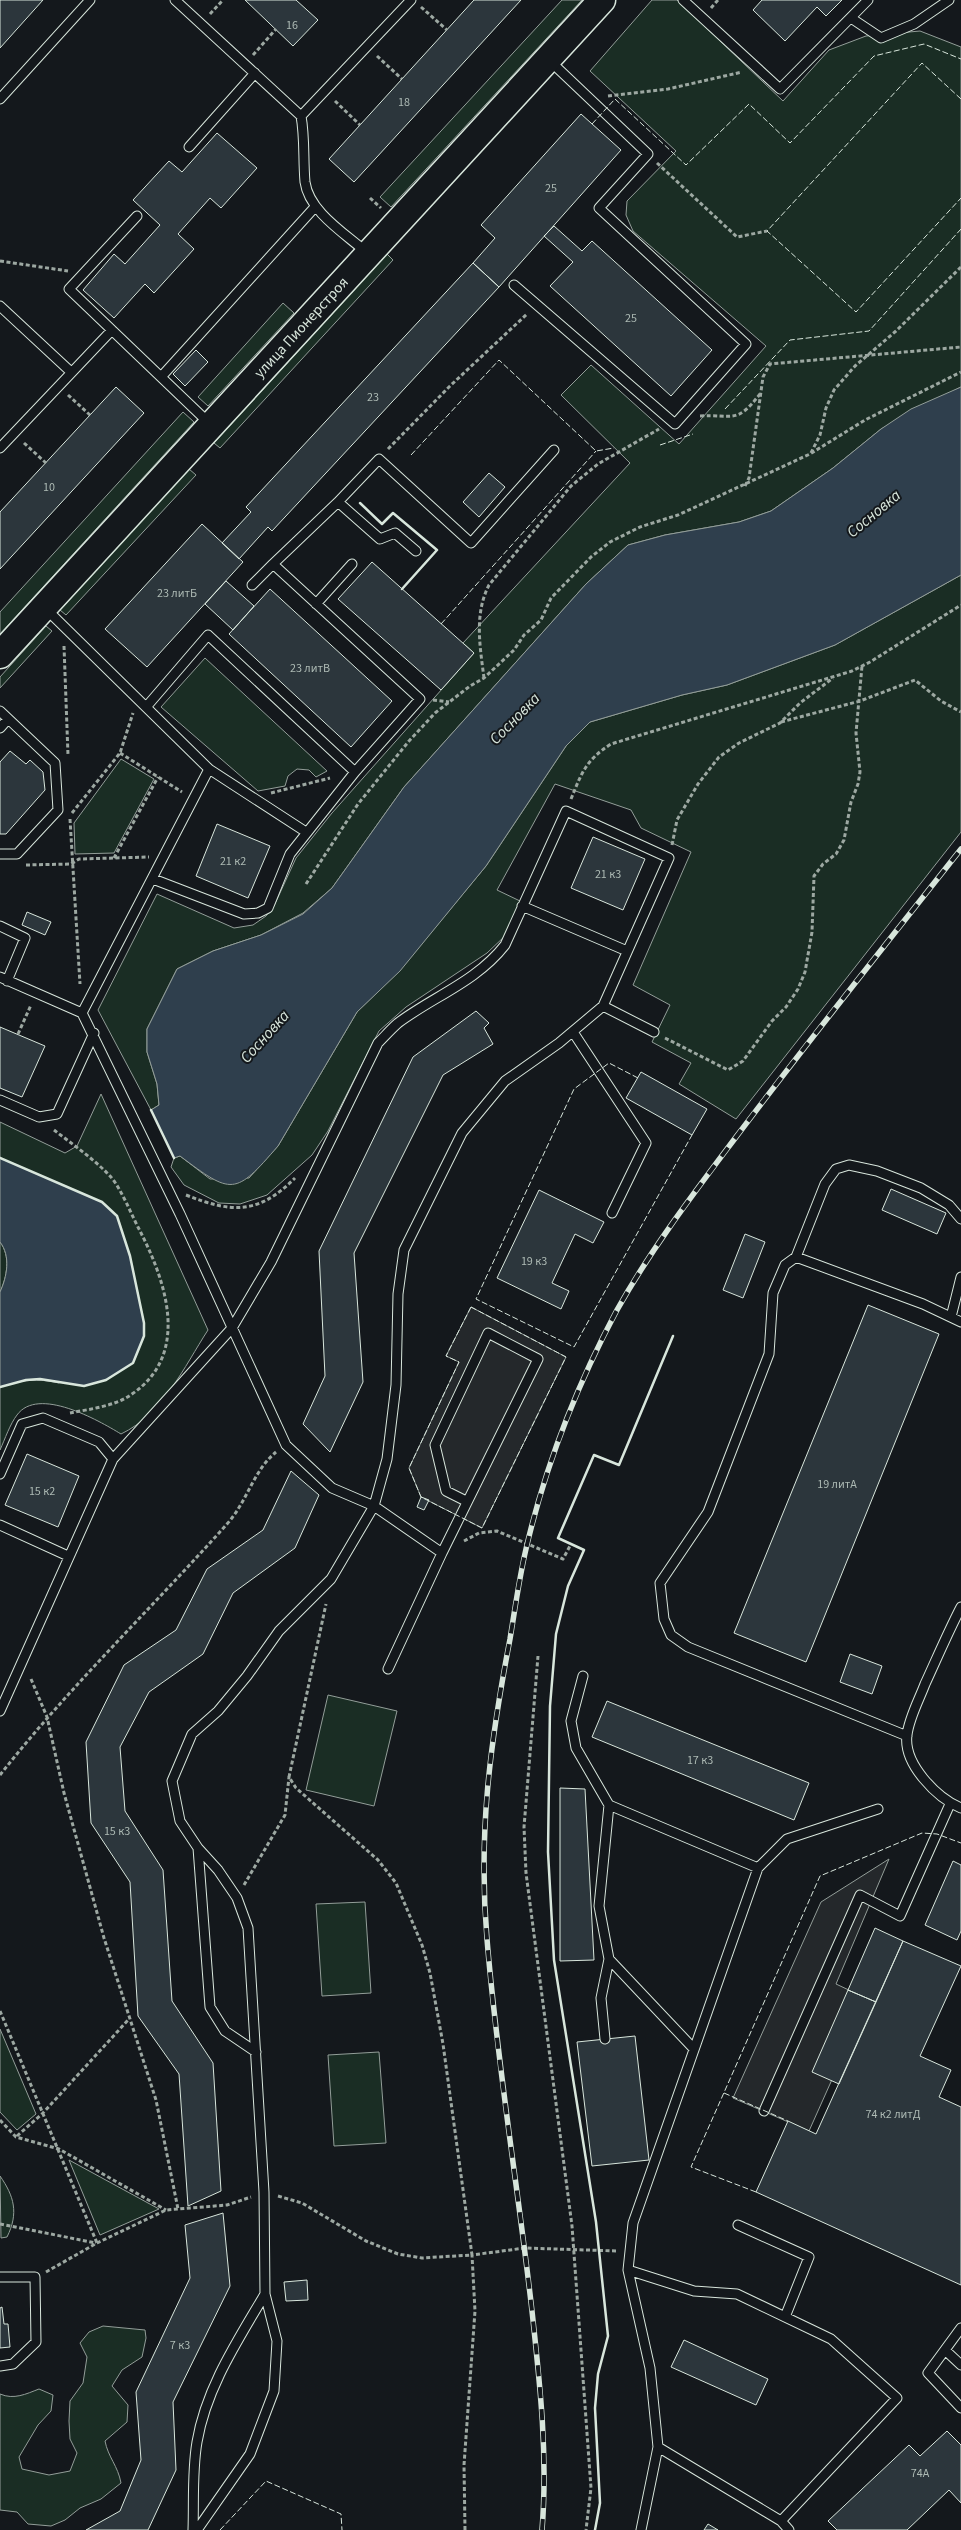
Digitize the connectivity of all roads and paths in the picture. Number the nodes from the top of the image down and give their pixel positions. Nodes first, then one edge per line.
1 (90, 0) edge
2 (175, 0) edge
3 (412, 0) edge
4 (602, 0) edge
5 (683, 0) edge
6 (868, 0) edge
7 (949, 0) edge
8 (851, 18) junction
9 (276, 30) dead end
10 (446, 30) dead end
11 (367, 46) junction
12 (548, 59) junction
13 (245, 64) junction
14 (760, 70) junction
15 (255, 73) junction
16 (402, 79) dead end
17 (324, 91) junction
18 (590, 98) junction
19 (0, 99) edge
20 (301, 116) junction
21 (360, 124) dead end
22 (189, 147) dead end
23 (648, 154) junction
24 (315, 207) junction
25 (137, 216) dead end
26 (767, 231) dead end
27 (368, 254) junction
28 (0, 261) edge
29 (961, 267) edge
30 (84, 272) junction
31 (514, 285) dead end
32 (536, 304) junction
33 (0, 306) edge
34 (112, 330) junction
35 (961, 347) edge
36 (870, 355) junction
37 (72, 372) junction
38 (961, 372) edge
39 (161, 377) junction
40 (58, 386) junction
41 (760, 394) junction
42 (90, 415) dead end
43 (675, 424) junction
44 (211, 425) junction
45 (14, 433) junction
46 (0, 448) edge
47 (554, 450) dead end
48 (810, 454) junction
49 (379, 458) junction
50 (46, 462) dead end
51 (745, 486) junction
52 (338, 502) junction
53 (416, 552) dead end
54 (273, 564) junction
55 (352, 564) dead end
56 (252, 585) dead end
57 (316, 604) junction
58 (961, 604) edge
59 (44, 607) junction
60 (0, 655) edge
61 (862, 666) junction
62 (836, 676) junction
63 (484, 678) junction
64 (138, 697) junction
65 (860, 701) junction
66 (147, 706) junction
67 (0, 711) edge
68 (961, 712) edge
69 (8, 718) junction
70 (780, 723) junction
71 (0, 728) edge
72 (120, 754) junction
73 (209, 769) junction
74 (355, 772) junction
75 (158, 777) junction
76 (252, 797) junction
77 (194, 799) junction
78 (566, 811) junction
79 (70, 816) dead end
80 (306, 832) junction
81 (0, 854) edge
82 (164, 857) junction
83 (114, 858) junction
84 (669, 858) junction
85 (24, 864) dead end
86 (153, 879) junction
87 (306, 884) dead end
88 (522, 906) junction
89 (0, 926) edge
90 (627, 951) junction
91 (4, 979) edge
92 (36, 993) junction
93 (603, 1006) junction
94 (82, 1012) junction
95 (573, 1032) junction
96 (654, 1032) joint
97 (18, 1034) dead end
98 (94, 1034) junction
99 (0, 1100) edge
100 (39, 1117) junction
101 (297, 1176) dead end
102 (169, 1191) junction
103 (612, 1213) dead end
104 (961, 1219) edge
105 (796, 1257) junction
106 (961, 1277) edge
107 (951, 1317) junction
108 (961, 1322) edge
109 (232, 1328) junction
110 (43, 1418) junction
111 (286, 1445) junction
112 (113, 1459) junction
113 (0, 1474) edge
114 (466, 1501) junction
115 (374, 1506) junction
116 (0, 1525) edge
117 (479, 1533) dead end
118 (571, 1544) dead end
119 (442, 1553) junction
120 (68, 1556) junction
121 (331, 1579) junction
122 (961, 1607) edge
123 (538, 1656) dead end
124 (23, 1660) junction
125 (388, 1669) dead end
126 (583, 1676) dead end
127 (0, 1711) edge
128 (47, 1717) junction
129 (906, 1736) junction
130 (0, 1775) edge
131 (289, 1777) junction
132 (609, 1804) junction
133 (950, 1804) junction
134 (961, 1808) edge
135 (878, 1809) dead end
136 (198, 1848) junction
137 (758, 1868) junction
138 (237, 1898) junction
139 (609, 1959) junction
140 (0, 2010) edge
141 (129, 2019) junction
142 (605, 2039) dead end
143 (694, 2049) junction
144 (256, 2052) junction
145 (764, 2111) dead end
146 (43, 2114) junction
147 (0, 2120) edge
148 (16, 2137) junction
149 (59, 2148) junction
150 (264, 2192) junction
151 (166, 2210) junction
152 (178, 2210) junction
153 (0, 2224) edge
154 (738, 2225) dead end
155 (97, 2243) junction
156 (573, 2250) junction
157 (598, 2251) dead end
158 (472, 2255) junction
159 (628, 2270) junction
160 (0, 2277) edge
161 (34, 2277) junction
162 (265, 2294) junction
163 (785, 2317) junction
164 (961, 2328) edge
165 (945, 2350) junction
166 (961, 2365) edge
167 (0, 2366) edge
168 (961, 2408) edge
169 (658, 2448) junction
170 (781, 2521) junction
171 (195, 2530) edge
172 (464, 2530) edge
173 (586, 2530) edge
174 (640, 2530) edge
175 (789, 2530) edge

1 - 19 lane
2 - 13 lane
3 - 10 path
3 - 11 lane
4 - 12 street, улица Пионерстроя
5 - 14 lane
6 - 8 lane
7 - 8 lane
8 - 14 lane
9 - 13 path
11 - 16 path
11 - 17 lane
12 - 18 lane
12 - 27 street, улица Пионерстроя
13 - 15 lane
14 - 18 path
15 - 20 lane
15 - 22 lane
17 - 20 lane
17 - 21 path
18 - 23 lane
20 - 24 lane
23 - 26 path
23 - 43 lane
24 - 27 lane
24 - 39 lane
25 - 30 lane
27 - 44 street, улица Пионерстроя
28 - 30 path
29 - 36 path
30 - 34 lane
31 - 32 lane
32 - 43 lane
32 - 49 path
33 - 37 lane
34 - 37 lane
34 - 39 lane
35 - 36 path
36 - 41 path
36 - 48 path
37 - 40 lane
38 - 48 path
39 - 44 lane
40 - 42 path
40 - 45 lane
41 - 43 path
41 - 51 path
43 - 63 path
44 - 59 street, улица Пионерстроя
45 - 46 lane
45 - 50 path
47 - 49 lane
48 - 51 path
49 - 52 lane
51 - 63 path
52 - 53 lane
52 - 54 lane
54 - 56 lane
54 - 57 lane
55 - 57 lane
57 - 74 lane
58 - 61 path
59 - 60 street, улица Пионерстроя
59 - 64 lane
61 - 62 path
61 - 65 path
62 - 70 path
62 - 78 path
63 - 87 path
64 - 66 lane
64 - 72 path
65 - 68 path
65 - 70 path
65 - 96 path
66 - 73 lane
66 - 74 lane
67 - 69 lane
69 - 71 lane
69 - 81 lane
70 - 84 path
72 - 75 path
72 - 79 path
73 - 76 lane
73 - 77 lane
74 - 76 path
74 - 80 lane
75 - 77 path
75 - 83 path
76 - 80 lane
77 - 82 lane
78 - 84 lane
78 - 88 lane
80 - 86 lane
82 - 83 path
82 - 86 lane
83 - 85 path
84 - 90 lane
86 - 94 lane
88 - 90 lane
88 - 109 lane
89 - 91 lane
90 - 93 lane
91 - 92 lane
92 - 94 lane
92 - 97 path
93 - 95 lane
93 - 96 lane
94 - 98 lane
95 - 103 lane
95 - 115 lane
98 - 100 lane
98 - 102 lane
99 - 100 lane
100 - 110 path
101 - 102 path
102 - 109 lane
104 - 105 lane
105 - 107 lane
105 - 129 lane
106 - 107 lane
107 - 108 lane
109 - 111 lane
109 - 112 lane
110 - 112 lane
110 - 113 lane
111 - 115 lane
111 - 128 path
112 - 120 lane
114 - 114 lane
114 - 119 lane
115 - 119 lane
115 - 121 lane
116 - 120 lane
117 - 118 path
119 - 125 lane
120 - 124 lane
121 - 131 path
121 - 136 lane
122 - 129 lane
123 - 156 path
124 - 127 lane
124 - 128 path
126 - 132 lane
128 - 130 path
128 - 141 path
129 - 133 lane
131 - 138 path
131 - 158 path
132 - 137 lane
132 - 139 lane
133 - 134 lane
133 - 145 lane
135 - 137 lane
136 - 138 lane
136 - 144 lane
137 - 143 lane
138 - 144 lane
139 - 142 lane
139 - 143 lane
140 - 146 path
141 - 146 path
141 - 152 path
143 - 159 lane
144 - 150 lane
146 - 148 path
146 - 149 path
147 - 148 path
148 - 149 path
149 - 151 path
149 - 155 path
150 - 152 path
150 - 158 path
150 - 162 lane
151 - 152 path
151 - 155 path
153 - 155 path
154 - 163 lane
155 - 161 path
156 - 157 path
156 - 158 path
156 - 173 path
158 - 172 path
159 - 163 lane
159 - 169 lane
160 - 161 lane
161 - 167 lane
162 - 171 lane
162 - 171 lane
163 - 170 lane
164 - 165 lane
165 - 166 lane
165 - 168 lane
169 - 170 lane
169 - 174 lane
170 - 175 lane

